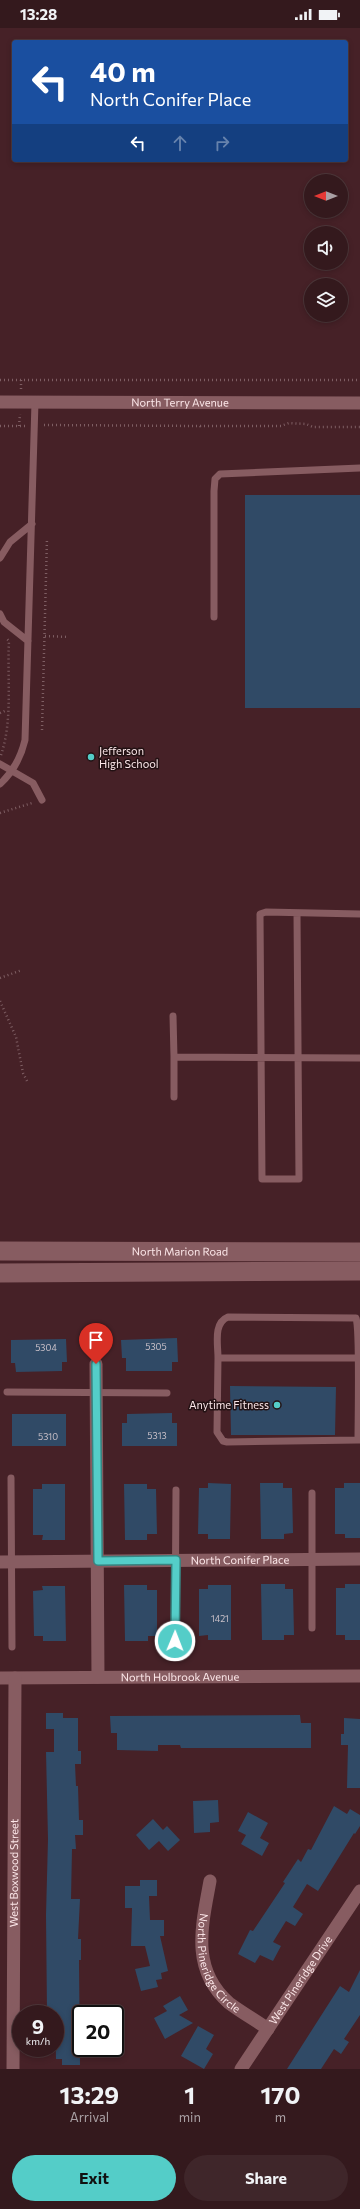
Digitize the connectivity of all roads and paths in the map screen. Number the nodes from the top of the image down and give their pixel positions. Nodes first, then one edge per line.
1 (0, 380) edge
2 (360, 380) edge
3 (0, 402) edge
4 (35, 402) junction
5 (360, 403) edge
6 (34, 425) junction
7 (0, 426) edge
8 (24, 426) junction
9 (360, 427) edge
10 (23, 434) dead end
11 (360, 468) edge
12 (32, 524) junction
13 (47, 538) dead end
14 (0, 558) edge
15 (0, 614) edge
16 (214, 618) dead end
17 (6, 636) dead end
18 (44, 636) junction
19 (69, 637) dead end
20 (28, 641) junction
21 (7, 710) junction
22 (0, 712) edge
23 (42, 730) dead end
24 (0, 756) edge
25 (0, 764) edge
26 (12, 771) junction
27 (0, 784) edge
28 (42, 800) joint
29 (0, 813) edge
30 (297, 913) junction
31 (360, 914) edge
32 (22, 970) dead end
33 (0, 978) edge
34 (0, 1001) edge
35 (173, 1016) dead end
36 (174, 1057) junction
37 (261, 1057) junction
38 (299, 1057) junction
39 (360, 1058) edge
40 (27, 1081) dead end
41 (174, 1097) dead end
42 (0, 1251) edge
43 (360, 1252) edge
44 (360, 1271) edge
45 (0, 1273) edge
46 (218, 1358) junction
47 (359, 1358) edge
48 (96, 1364) dead end
49 (7, 1392) dead end
50 (96, 1392) junction
51 (167, 1393) dead end
52 (359, 1440) edge
53 (11, 1478) dead end
54 (176, 1490) dead end
55 (312, 1493) dead end
56 (360, 1558) edge
57 (314, 1559) junction
58 (176, 1560) junction
59 (98, 1561) junction
60 (6, 1562) edge
61 (312, 1628) dead end
62 (175, 1641) dead end
63 (12, 1647) dead end
64 (360, 1676) edge
65 (0, 1678) edge
66 (15, 1678) junction
67 (98, 1678) junction
68 (210, 1882) dead end
69 (360, 1891) edge
70 (268, 2029) junction
71 (13, 2069) edge
72 (241, 2069) edge

1 - 2 path
3 - 4 street, North Terry Avenue
4 - 5 street, North Terry Avenue
4 - 6 lane
6 - 8 path
6 - 9 path
6 - 12 lane
7 - 8 path
8 - 10 path
11 - 16 lane
12 - 14 lane
12 - 20 lane
13 - 18 path
15 - 20 lane
17 - 21 path
18 - 19 path
18 - 23 path
20 - 26 lane
21 - 22 path
21 - 24 path
25 - 26 lane
26 - 27 lane
26 - 28 lane
28 - 29 path
30 - 31 lane
30 - 37 lane
30 - 38 lane
32 - 33 path
34 - 40 path
35 - 36 lane
36 - 37 lane
36 - 41 lane
37 - 38 lane
37 - 38 lane
38 - 39 lane
42 - 43 main road, North Marion Road
44 - 45 main road, North Marion Road
46 - 47 lane
46 - 47 lane
46 - 52 lane
47 - 52 lane
48 - 50 street
49 - 50 lane
50 - 51 lane
50 - 59 street
53 - 60 lane
54 - 58 lane
55 - 57 lane
56 - 57 street, North Conifer Place
57 - 58 street, North Conifer Place
57 - 61 lane
58 - 59 street, North Conifer Place
58 - 62 lane
59 - 60 street, North Conifer Place
59 - 67 street
60 - 63 lane
64 - 67 street, North Holbrook Avenue
65 - 66 street, North Holbrook Avenue
66 - 67 street, North Holbrook Avenue
66 - 71 street, West Boxwood Street
68 - 70 street, North Pineridge Circle
69 - 70 street, West Pineridge Drive
70 - 72 street, West Pineridge Drive

